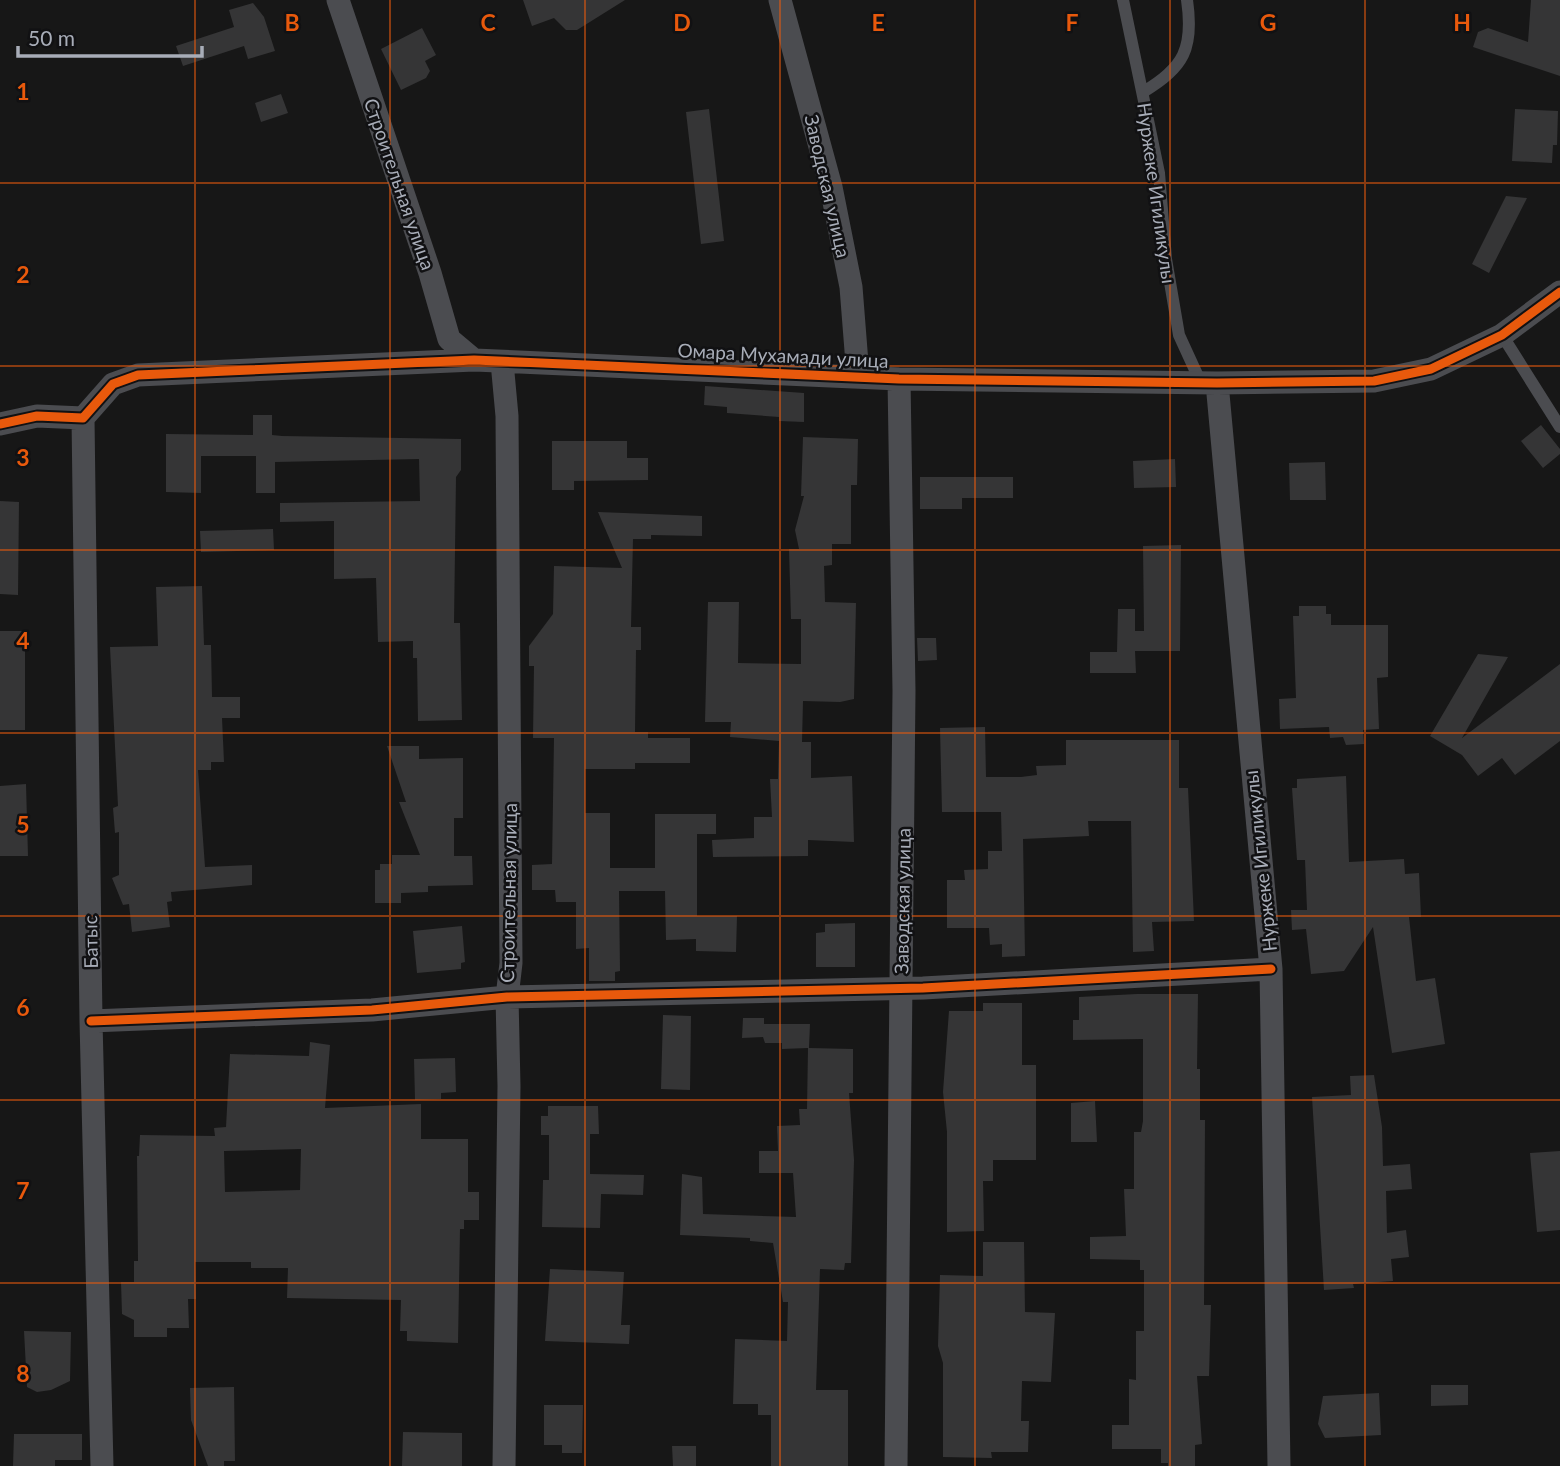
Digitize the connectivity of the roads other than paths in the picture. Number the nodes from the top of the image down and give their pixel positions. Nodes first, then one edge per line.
1 (338, 0) edge
2 (780, 0) edge
3 (1122, 0) edge
4 (1187, 0) edge
5 (1143, 92) junction
6 (1560, 292) edge
7 (1502, 335) junction
8 (474, 360) junction
9 (502, 362) junction
10 (858, 376) junction
11 (899, 379) junction
12 (1209, 383) junction
13 (83, 418) junction
14 (0, 424) edge
15 (1560, 427) edge
16 (1271, 970) junction
17 (901, 987) junction
18 (507, 997) junction
19 (92, 1021) junction
20 (102, 1466) edge
21 (504, 1466) edge
22 (896, 1466) edge
23 (1279, 1466) edge

1 - 8 street, Строительная улица
2 - 10 street, Заводская улица
3 - 5 lane, Нуржеке Игиликулы
4 - 5 lane
5 - 12 lane, Нуржеке Игиликулы
6 - 7 street, Омара Мухамади улица
7 - 12 street, Омара Мухамади улица
7 - 15 lane
8 - 9 street, Омара Мухамади улица
8 - 13 street, Омара Мухамади улица
9 - 10 street, Омара Мухамади улица
9 - 18 street, Строительная улица
10 - 11 street, Омара Мухамади улица
11 - 12 street, Омара Мухамади улица
11 - 17 street, Заводская улица
12 - 16 street, Нуржеке Игиликулы
13 - 14 street
13 - 19 street, Батыс
16 - 17 street
16 - 23 street, Нуржеке Игиликулы
17 - 18 street
17 - 22 street, Заводская улица
18 - 19 street
18 - 21 street, Строительная улица
19 - 20 street, Батыс

